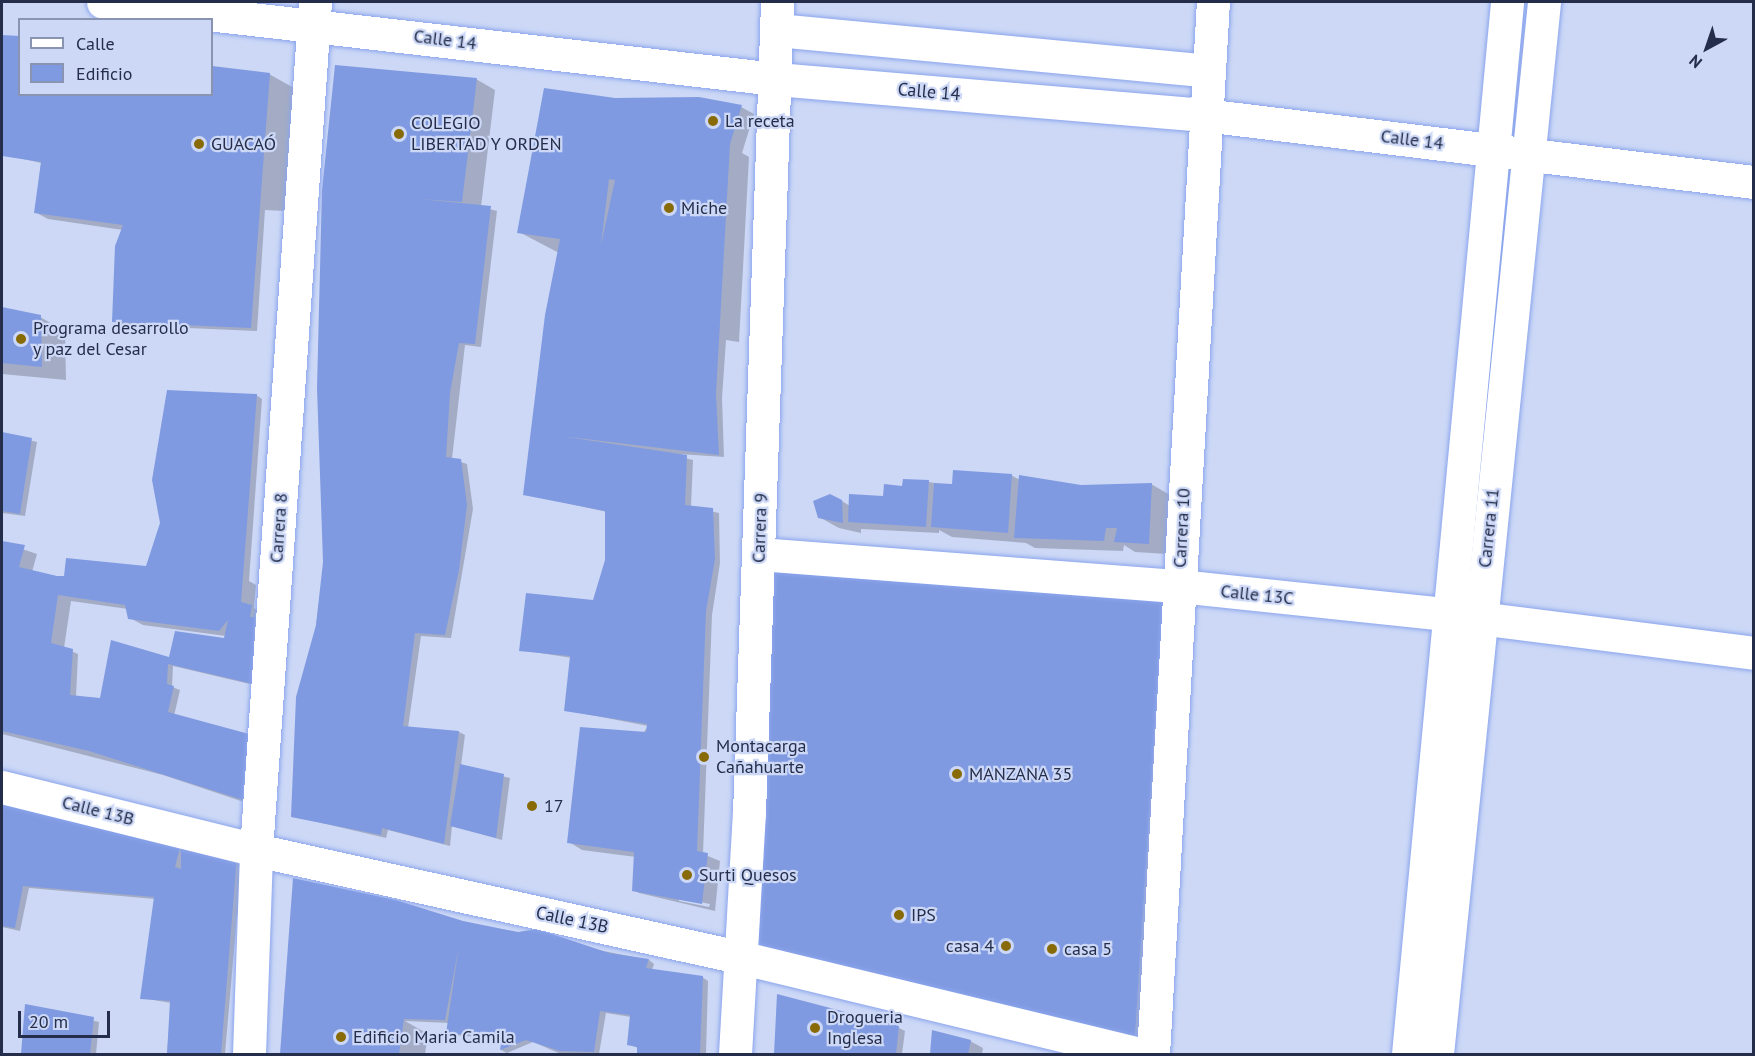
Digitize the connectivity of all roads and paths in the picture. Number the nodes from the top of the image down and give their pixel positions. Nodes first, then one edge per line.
1 (104, 2) edge
2 (1213, 2) edge
3 (1507, 2) edge
4 (1544, 2) edge
5 (314, 13) edge
6 (777, 16) edge
7 (1207, 71) junction
8 (776, 79) junction
9 (1204, 115) junction
10 (1492, 149) junction
11 (1530, 153) junction
12 (1754, 182) edge
13 (759, 554) junction
14 (1179, 586) junction
15 (1447, 614) junction
16 (1479, 620) junction
17 (1754, 653) edge
18 (2, 787) edge
19 (256, 850) junction
20 (739, 957) junction
21 (249, 1054) edge
22 (735, 1054) edge
23 (1141, 1054) edge
24 (1153, 1054) edge
25 (1408, 1054) edge
26 (1437, 1054) edge

1 - 5 street, Calle 14
2 - 7 street, Carrera 10
3 - 10 street, Carrera 11
4 - 11 street, Carrera 11
5 - 8 street, Calle 14
5 - 19 street, Carrera 8
6 - 7 street
6 - 8 street, Carrera 9
7 - 9 street, Carrera 10
8 - 9 street, Calle 14
8 - 13 street, Carrera 9
9 - 10 street, Calle 14
9 - 14 street, Carrera 10
10 - 11 street, Calle 14
10 - 15 street, Carrera 11
11 - 12 street, Calle 14
11 - 16 street, Carrera 11
13 - 14 street, Calle 13C
13 - 20 street, Carrera 9
14 - 15 street, Calle 13C
14 - 24 street, Carrera 10
15 - 16 street, Calle 13C
15 - 25 street, Carrera 11
16 - 17 street, Calle 13C
16 - 26 street, Carrera 11
18 - 19 street, Calle 13B
19 - 20 street, Calle 13B
19 - 21 street, Carrera 8
20 - 22 street, Carrera 9
20 - 23 street, Calle 13B

